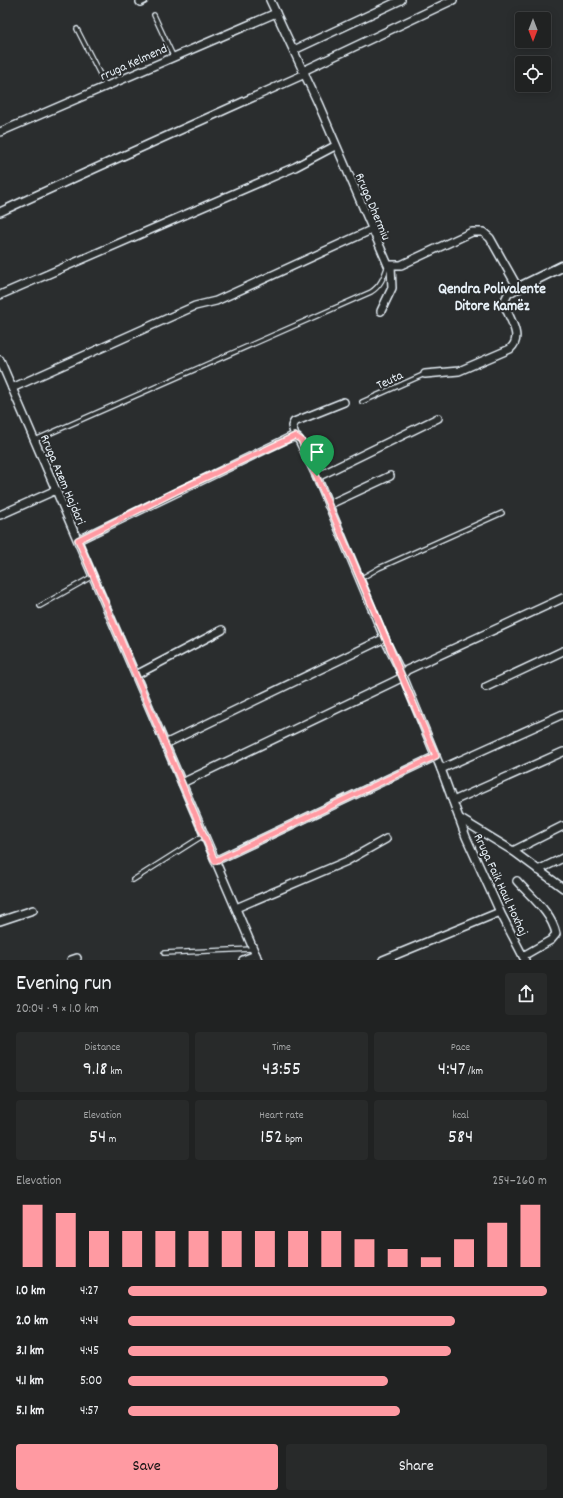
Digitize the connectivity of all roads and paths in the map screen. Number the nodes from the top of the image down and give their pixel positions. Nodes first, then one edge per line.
1 (270, 0) edge
2 (401, 0) edge
3 (453, 0) edge
4 (276, 13) junction
5 (154, 15) dead end
6 (77, 29) dead end
7 (294, 50) junction
8 (173, 56) junction
9 (304, 72) junction
10 (106, 86) junction
11 (0, 132) edge
12 (335, 146) junction
13 (0, 212) edge
14 (371, 230) junction
15 (389, 265) junction
16 (563, 266) edge
17 (518, 288) junction
18 (0, 295) edge
19 (381, 311) dead end
20 (0, 360) edge
21 (425, 374) joint
22 (12, 388) junction
23 (344, 402) dead end
24 (362, 402) dead end
25 (438, 418) dead end
26 (298, 438) junction
27 (35, 440) junction
28 (317, 476) junction
29 (390, 476) dead end
30 (56, 490) junction
31 (328, 505) junction
32 (502, 513) dead end
33 (0, 515) edge
34 (78, 540) junction
35 (93, 576) junction
36 (360, 579) junction
37 (563, 598) edge
38 (40, 606) dead end
39 (222, 630) dead end
40 (385, 638) junction
41 (563, 651) edge
42 (402, 674) junction
43 (136, 675) junction
44 (486, 688) dead end
45 (563, 714) edge
46 (165, 744) junction
47 (563, 752) edge
48 (436, 756) junction
49 (441, 769) junction
50 (182, 782) junction
51 (453, 801) junction
52 (459, 818) junction
53 (563, 826) edge
54 (204, 835) junction
55 (386, 838) dead end
56 (512, 851) junction
57 (563, 858) edge
58 (215, 861) junction
59 (538, 870) junction
60 (132, 880) dead end
61 (517, 881) dead end
62 (563, 888) edge
63 (236, 908) junction
64 (33, 910) dead end
65 (500, 912) junction
66 (0, 921) edge
67 (164, 953) dead end
68 (256, 955) edge
69 (524, 958) edge
70 (243, 960) edge
71 (383, 960) edge

1 - 4 street, Rruga Dhermiu
2 - 7 street
3 - 9 street
4 - 7 street, Rruga Dhermiu
4 - 8 street, rruga Kelmend
5 - 8 lane
6 - 10 lane
7 - 9 street, Rruga Dhermiu
8 - 10 street, rruga Kelmend
9 - 12 street, Rruga Dhermiu
9 - 13 street
10 - 11 street, rruga Kelmend
12 - 14 street, Rruga Dhermiu
12 - 18 street
14 - 15 street, Rruga Dhermiu
14 - 22 street
15 - 17 street
15 - 19 street
15 - 27 lane
16 - 17 street
17 - 21 street
20 - 22 street, Rruga Azem Hajdari
21 - 24 lane, Teuta
22 - 27 street, Rruga Azem Hajdari
23 - 26 street
25 - 28 street
26 - 28 street, Rruga Faik Haul Hoxhaj
26 - 34 street
27 - 30 street, Rruga Azem Hajdari
28 - 31 street, Rruga Faik Haul Hoxhaj
29 - 31 street
30 - 33 street
30 - 34 street, Rruga Azem Hajdari
31 - 36 street, Rruga Faik Haul Hoxhaj
32 - 36 lane
34 - 35 street, Rruga Azem Hajdari
35 - 38 lane
35 - 43 street, Rruga Azem Hajdari
36 - 40 street, Rruga Faik Haul Hoxhaj
37 - 42 street
39 - 43 street
40 - 42 street, Rruga Faik Haul Hoxhaj
40 - 46 street
41 - 44 street
42 - 48 street, Rruga Faik Haul Hoxhaj
42 - 50 street
43 - 46 street, Rruga Azem Hajdari
45 - 49 street
46 - 50 street, Rruga Azem Hajdari
47 - 51 street
48 - 49 street, Rruga Faik Haul Hoxhaj
48 - 58 street
49 - 51 street, Rruga Faik Haul Hoxhaj
50 - 54 street, Rruga Azem Hajdari
51 - 52 street, Rruga Faik Haul Hoxhaj
52 - 56 street
52 - 65 street, Rruga Faik Haul Hoxhaj
53 - 56 street
54 - 58 street, Rruga Azem Hajdari
54 - 60 lane
55 - 63 street
56 - 59 street
57 - 59 street
58 - 63 street, Rruga Azem Hajdari
59 - 62 street
61 - 69 street
63 - 68 street, Rruga Azem Hajdari
64 - 66 street
65 - 69 street, Rruga Faik Haul Hoxhaj
65 - 71 street
67 - 68 lane
68 - 70 street

